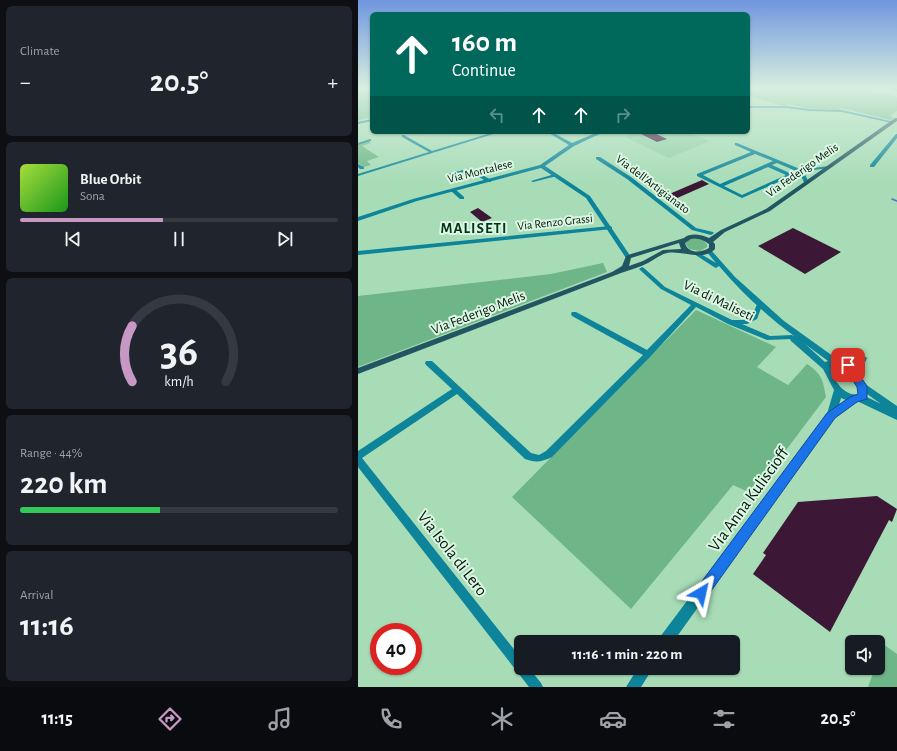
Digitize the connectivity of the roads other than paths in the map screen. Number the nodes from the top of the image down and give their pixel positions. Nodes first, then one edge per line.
1 (885, 119) edge
2 (370, 120) edge
3 (895, 121) edge
4 (358, 123) edge
5 (482, 134) edge
6 (492, 134) edge
7 (553, 134) edge
8 (597, 134) edge
9 (897, 135) edge
10 (403, 136) dead end
11 (485, 136) junction
12 (370, 140) dead end
13 (358, 144) edge
14 (736, 144) dead end
15 (572, 145) junction
16 (430, 151) junction
17 (755, 152) junction
18 (598, 158) dead end
19 (777, 161) junction
20 (768, 165) junction
21 (542, 166) junction
22 (872, 166) dead end
23 (829, 167) junction
24 (801, 171) junction
25 (448, 174) dead end
26 (555, 174) junction
27 (358, 175) edge
28 (817, 176) junction
29 (489, 181) junction
30 (533, 181) dead end
31 (807, 183) junction
32 (720, 186) junction
33 (454, 190) junction
34 (462, 198) dead end
35 (358, 219) edge
36 (744, 221) junction
37 (610, 228) junction
38 (694, 229) junction
39 (711, 233) junction
40 (699, 237) junction
41 (686, 239) junction
42 (710, 241) junction
43 (686, 251) junction
44 (709, 251) junction
45 (358, 253) edge
46 (697, 254) junction
47 (630, 258) junction
48 (641, 267) junction
49 (607, 276) junction
50 (733, 278) junction
51 (760, 303) junction
52 (694, 305) junction
53 (574, 314) dead end
54 (730, 322) junction
55 (781, 323) junction
56 (792, 337) junction
57 (648, 354) junction
58 (834, 361) junction
59 (429, 363) dead end
60 (844, 363) junction
61 (826, 368) junction
62 (358, 371) edge
63 (855, 376) junction
64 (862, 386) junction
65 (457, 390) junction
66 (838, 391) junction
67 (857, 399) junction
68 (897, 410) edge
69 (831, 416) junction
70 (897, 416) edge
71 (358, 456) edge
72 (358, 460) edge
73 (671, 635) edge
74 (514, 657) edge
75 (528, 675) edge
76 (641, 675) edge
77 (537, 687) edge
78 (633, 687) edge

1 - 3 street
2 - 4 street
3 - 23 main road, Via Federigo Melis
5 - 11 street
6 - 11 street
7 - 15 street
8 - 15 street, Via Montalese
9 - 22 street
10 - 16 street
11 - 16 street
12 - 13 street
14 - 17 street
15 - 21 street, Via Montalese
16 - 27 street
17 - 19 street
17 - 32 street
18 - 38 street, Via dell'Artigianato
19 - 20 street
19 - 24 street
20 - 32 street
20 - 32 street
21 - 26 street
21 - 29 street, Via Montalese
23 - 24 street
23 - 28 main road, Via Federigo Melis
24 - 28 street
24 - 31 street
25 - 29 street
26 - 30 street
26 - 37 street
28 - 31 main road, Via Federigo Melis
29 - 33 street, Via Montalese
31 - 36 main road, Via Federigo Melis
33 - 34 street
33 - 35 street, Via Montalese
36 - 39 main road, Via Federigo Melis
36 - 42 main road, Via Federigo Melis
37 - 45 street, Via Renzo Grassi
37 - 47 street
38 - 39 street, Via dell'Artigianato
38 - 40 street, Via dell'Artigianato
38 - 41 street, Via dell'Artigianato
39 - 40 main road, Via Federigo Melis
40 - 41 main road, Via Federigo Melis
40 - 42 main road, Via Federigo Melis
41 - 43 main road
41 - 47 main road, Via Federigo Melis
42 - 44 main road
43 - 46 main road, Via Federigo Melis
43 - 48 main road, Via Federigo Melis
44 - 46 main road, Via Federigo Melis
44 - 50 street, Via di Maliseti
46 - 50 street, Via di Maliseti
47 - 48 main road
47 - 49 main road, Via Federigo Melis
48 - 49 main road, Via Federigo Melis
48 - 52 street, Via di Maliseti
49 - 62 main road, Via Federigo Melis
50 - 51 street, Via di Maliseti
51 - 54 street
51 - 55 street, Via di Maliseti
52 - 54 street, Via di Maliseti
52 - 57 street
53 - 57 street
54 - 56 street, Via di Maliseti
55 - 56 street, Via di Maliseti
55 - 58 street, Via di Maliseti
56 - 61 street, Via di Maliseti
57 - 65 street
58 - 60 street, Via di Maliseti
58 - 61 street
59 - 65 street
60 - 63 street
60 - 63 street
61 - 66 street, Via di Maliseti
63 - 64 street
64 - 67 street
64 - 68 street
65 - 71 street
66 - 67 street
66 - 69 street
67 - 69 street
67 - 70 street
69 - 73 street, Via Anna Kuliscioff
72 - 74 street, Via Isola di Lero
75 - 77 street, Via Isola di Lero
76 - 78 street

